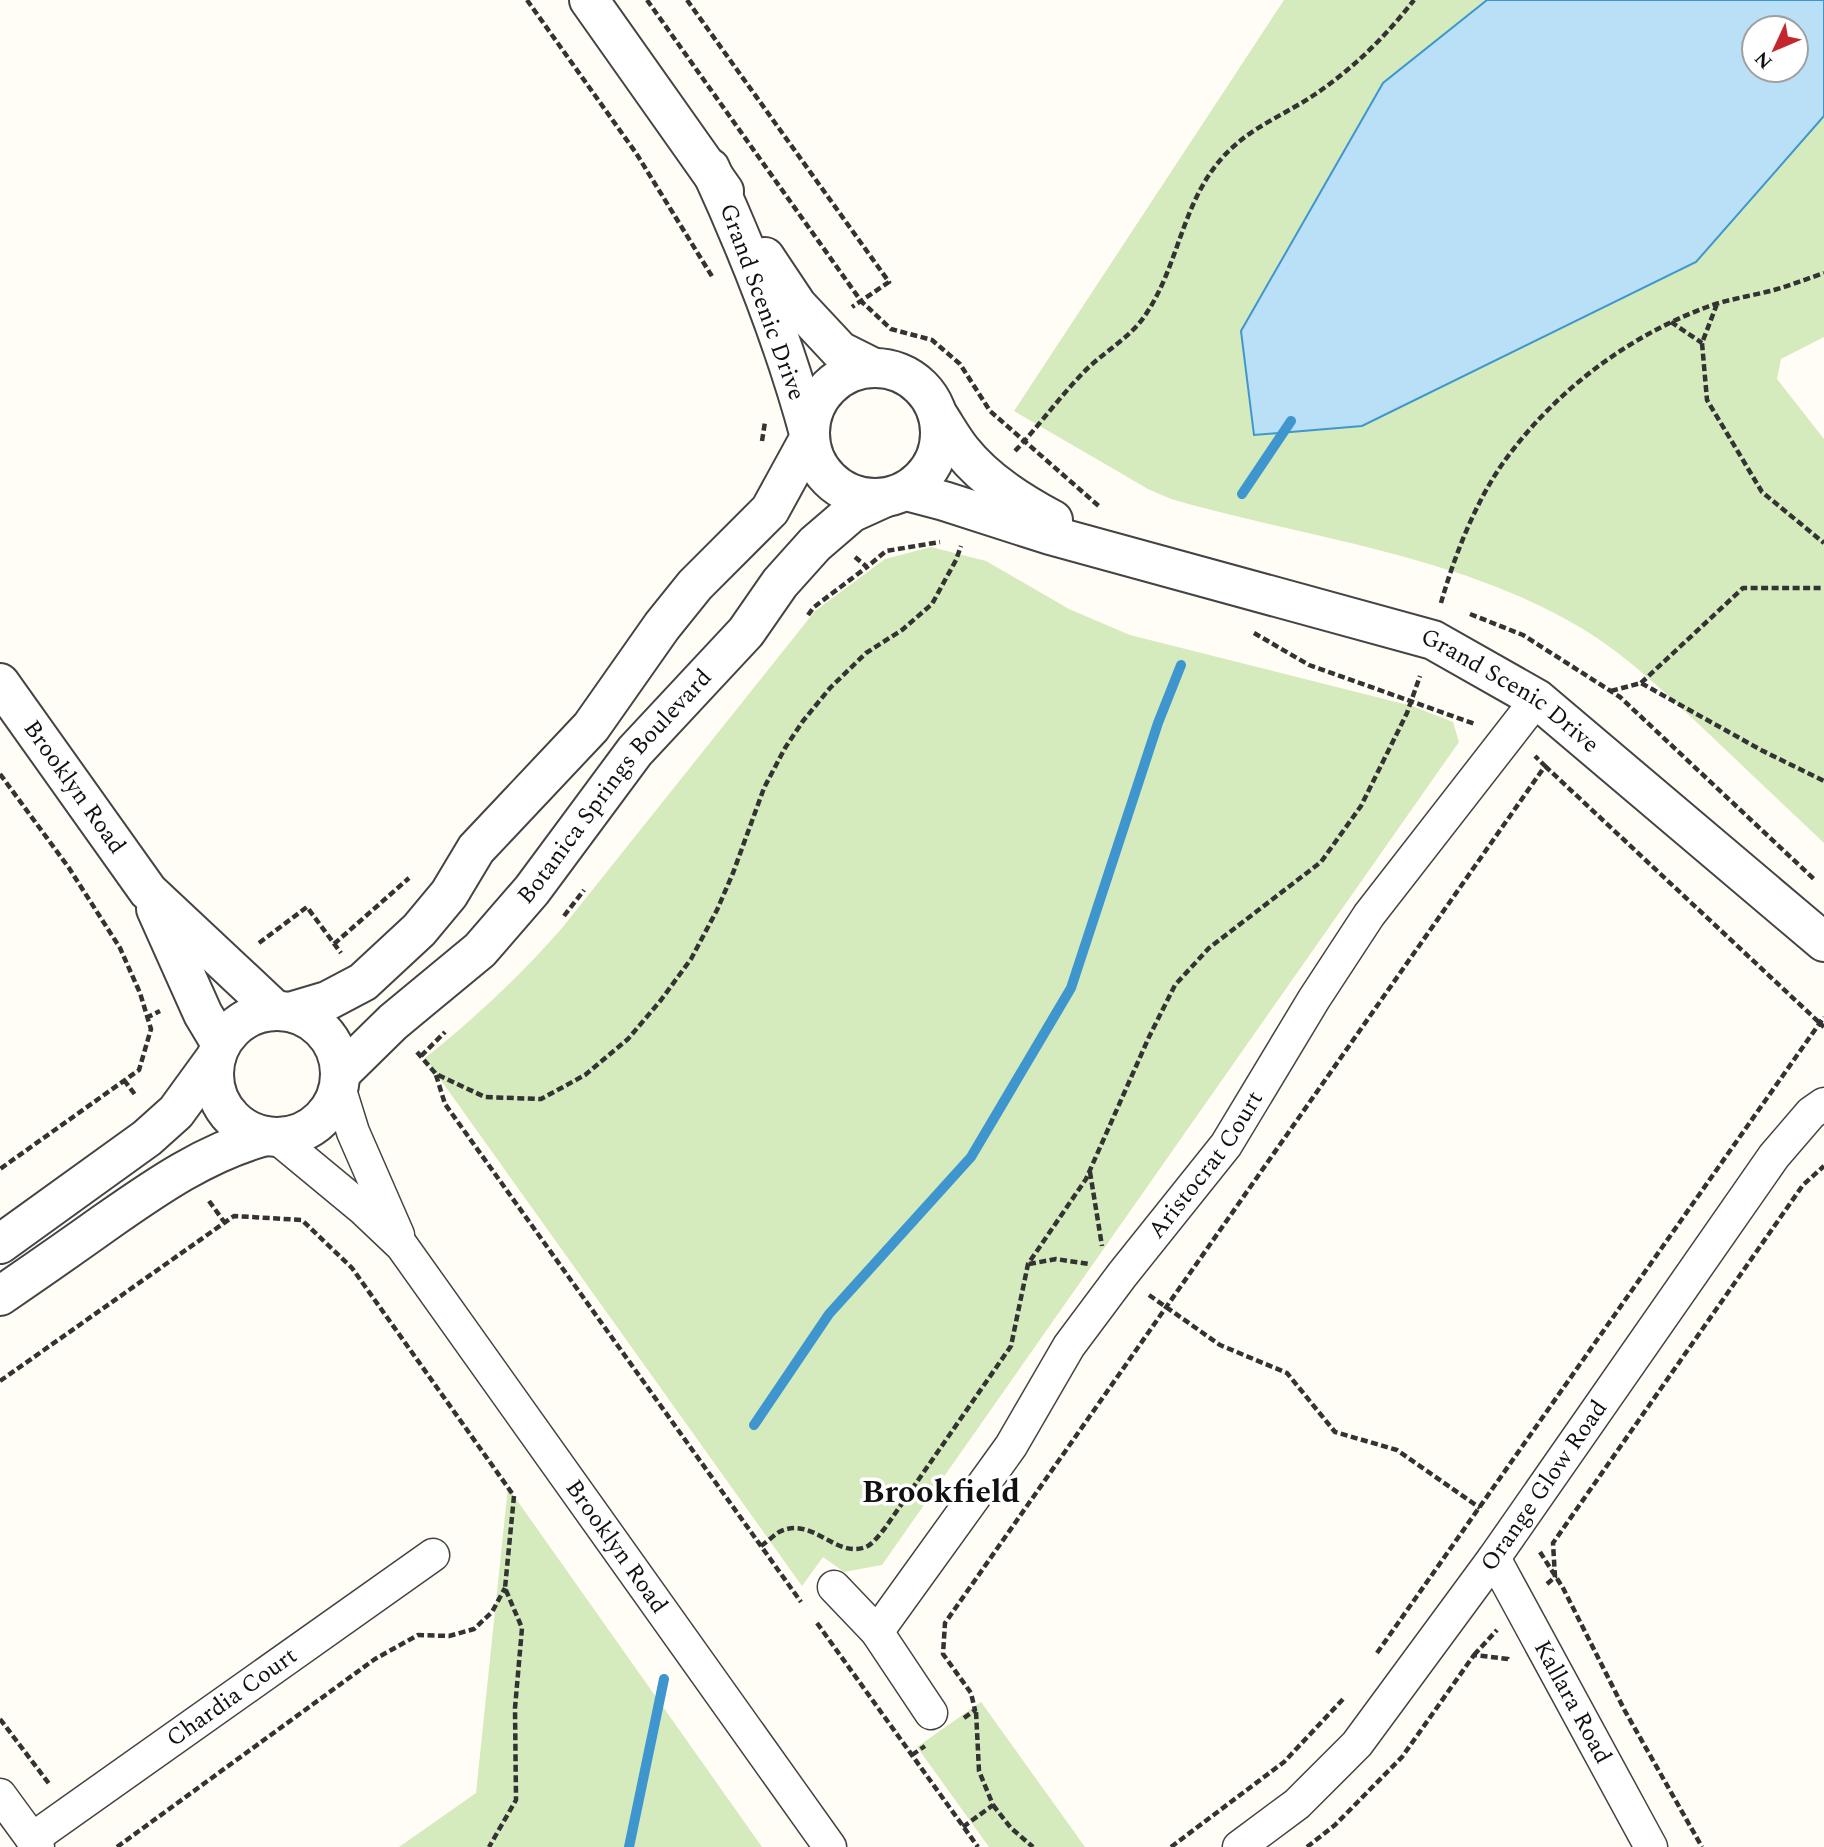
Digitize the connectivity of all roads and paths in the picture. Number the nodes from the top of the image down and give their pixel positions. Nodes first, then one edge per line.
1 (589, 0) edge
2 (647, 0) edge
3 (1414, 0) edge
4 (710, 168) junction
5 (1824, 273) edge
6 (861, 301) dead end
7 (1717, 304) junction
8 (1671, 321) junction
9 (1702, 343) junction
10 (874, 368) junction
11 (766, 415) dead end
12 (938, 415) junction
13 (810, 437) junction
14 (760, 452) dead end
15 (895, 495) junction
16 (983, 495) junction
17 (826, 534) junction
18 (1824, 542) edge
19 (961, 546) junction
20 (972, 549) dead end
21 (867, 567) junction
22 (1824, 588) edge
23 (806, 617) dead end
24 (1246, 629) dead end
25 (1433, 640) junction
26 (0, 683) edge
27 (1641, 683) junction
28 (1611, 691) dead end
29 (1537, 699) junction
30 (1411, 701) junction
31 (1506, 740) junction
32 (1545, 766) junction
33 (1824, 773) edge
34 (0, 774) edge
35 (1813, 776) junction
36 (1824, 781) edge
37 (592, 879) dead end
38 (148, 891) junction
39 (558, 922) dead end
40 (1824, 942) edge
41 (228, 967) junction
42 (363, 982) junction
43 (283, 1011) junction
44 (1824, 1017) edge
45 (1820, 1022) junction
46 (393, 1023) junction
47 (450, 1027) dead end
48 (1824, 1027) edge
49 (219, 1051) junction
50 (421, 1056) junction
51 (436, 1074) junction
52 (339, 1080) junction
53 (1824, 1104) edge
54 (271, 1136) junction
55 (1824, 1166) edge
56 (0, 1169) edge
57 (1090, 1171) junction
58 (0, 1244) edge
59 (402, 1246) junction
60 (1028, 1264) junction
61 (1110, 1271) junction
62 (0, 1296) edge
63 (1166, 1308) junction
64 (0, 1381) edge
65 (1479, 1507) junction
66 (1513, 1531) junction
67 (761, 1546) junction
68 (433, 1555) dead end
69 (1494, 1558) junction
70 (1555, 1577) junction
71 (834, 1587) dead end
72 (505, 1588) junction
73 (1521, 1607) junction
74 (877, 1632) junction
75 (1475, 1655) junction
76 (1369, 1664) dead end
77 (1515, 1671) dead end
78 (1347, 1695) dead end
79 (975, 1710) junction
80 (939, 1726) junction
81 (912, 1755) junction
82 (0, 1795) edge
83 (993, 1805) junction
84 (963, 1827) junction
85 (35, 1843) edge
86 (117, 1847) edge
87 (489, 1847) edge
88 (830, 1847) edge
89 (978, 1847) edge
90 (1033, 1847) edge
91 (1171, 1847) edge
92 (1239, 1847) edge
93 (1307, 1847) edge
94 (1651, 1847) edge
95 (1702, 1847) edge

1 - 4 street, Grand Scenic Drive
2 - 6 path
3 - 16 path
4 - 10 street, Grand Scenic Drive
4 - 13 street, Grand Scenic Drive
5 - 7 path
7 - 8 path
7 - 9 path
8 - 9 path
8 - 25 path
9 - 18 path
10 - 12 street, Grand Scenic Drive
10 - 13 street, Grand Scenic Drive
11 - 14 path
12 - 15 street
12 - 16 street, Grand Scenic Drive
13 - 15 street, Grand Scenic Drive
13 - 42 street
15 - 16 street, Grand Scenic Drive
15 - 17 street, Botanica Springs Boulevard
16 - 19 path
16 - 25 street, Grand Scenic Drive
17 - 21 path
17 - 46 street, Botanica Springs Boulevard
19 - 20 path
19 - 21 path
19 - 51 path
21 - 23 path
22 - 27 path
24 - 30 path
25 - 29 street, Grand Scenic Drive
25 - 30 path
26 - 38 street, Brooklyn Road
27 - 28 path
27 - 35 path
29 - 31 street, Aristocrat Court
29 - 40 street, Grand Scenic Drive
30 - 31 path
30 - 57 path
31 - 32 path
31 - 61 street, Aristocrat Court
32 - 45 path
32 - 63 path
33 - 35 path
34 - 56 path
35 - 36 path
37 - 39 path
38 - 41 street, Brooklyn Road
38 - 49 street, Brooklyn Road
41 - 42 path
41 - 43 street, Brooklyn Road
42 - 43 street
43 - 49 street
43 - 52 street
44 - 45 path
45 - 48 path
45 - 65 path
46 - 50 path
46 - 52 street, Botanica Springs Boulevard
47 - 50 path
49 - 54 street
49 - 58 street
50 - 51 path
51 - 67 path
52 - 54 street
52 - 59 street, Brooklyn Road
53 - 66 street, Orange Glow Road
54 - 59 street, Brooklyn Road
54 - 62 street
55 - 70 path
57 - 60 path
57 - 61 path
59 - 88 street, Brooklyn Road
60 - 61 path
60 - 67 path
61 - 63 path
61 - 74 street, Aristocrat Court
63 - 65 path
63 - 79 path
64 - 72 path
65 - 66 path
65 - 76 path
66 - 69 street, Orange Glow Road
66 - 70 path
67 - 81 path
68 - 85 street, Chardia Court
69 - 73 street, Kallara Road
69 - 92 street, Orange Glow Road
70 - 73 path
70 - 95 path
71 - 74 street
72 - 86 path
72 - 87 path
73 - 75 path
73 - 94 street, Kallara Road
74 - 80 street
75 - 77 path
75 - 93 path
78 - 91 path
79 - 80 path
79 - 83 path
80 - 81 path
81 - 84 path
82 - 85 street
83 - 84 path
83 - 90 path
84 - 89 path

